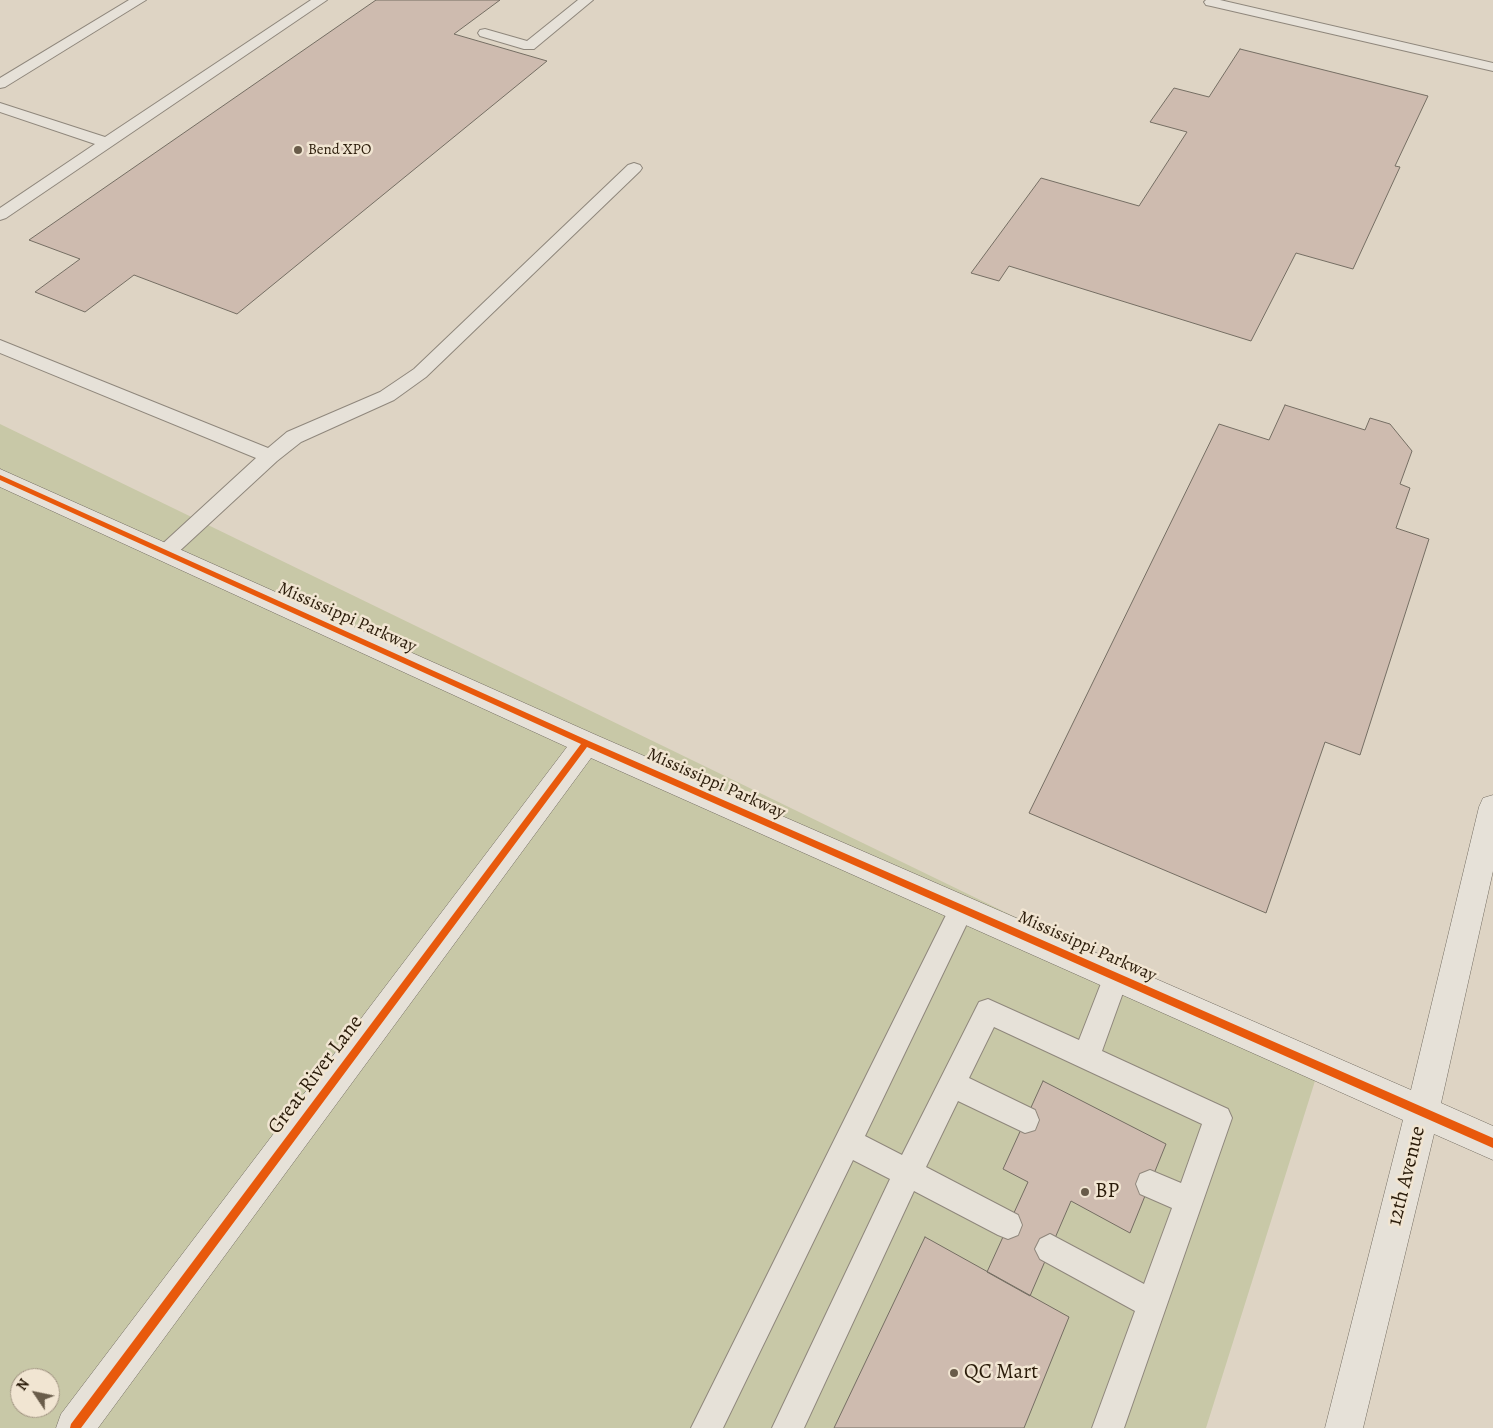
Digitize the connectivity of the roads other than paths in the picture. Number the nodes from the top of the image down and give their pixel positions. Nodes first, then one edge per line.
1 (139, 0) edge
2 (320, 0) edge
3 (586, 0) edge
4 (1211, 2) dead end
5 (485, 33) dead end
6 (1493, 67) edge
7 (0, 84) edge
8 (0, 107) edge
9 (107, 143) junction
10 (634, 168) dead end
11 (0, 215) edge
12 (0, 346) edge
13 (270, 456) junction
14 (0, 477) edge
15 (166, 552) junction
16 (586, 743) junction
17 (1493, 807) edge
18 (962, 909) junction
19 (1116, 976) junction
20 (1086, 1057) junction
21 (952, 1084) junction
22 (1422, 1112) junction
23 (1025, 1120) dead end
24 (848, 1142) junction
25 (1493, 1143) edge
26 (908, 1174) junction
27 (1150, 1184) dead end
28 (1188, 1201) junction
29 (1008, 1225) dead end
30 (1050, 1249) dead end
31 (1152, 1304) junction
32 (75, 1428) edge
33 (707, 1428) edge
34 (788, 1428) edge
35 (1108, 1428) edge
36 (1344, 1428) edge

1 - 7 lane
2 - 9 lane
3 - 5 lane
4 - 6 lane
8 - 9 lane
9 - 11 lane
10 - 13 lane
12 - 13 lane
13 - 15 lane
14 - 15 street, Mississippi Parkway
15 - 16 street, Mississippi Parkway
16 - 18 street, Mississippi Parkway
16 - 32 street, Great River Lane
17 - 22 street, 12th Avenue
18 - 19 street, Mississippi Parkway
18 - 24 lane
19 - 20 lane
19 - 22 street, Mississippi Parkway
20 - 21 lane
20 - 28 lane
21 - 23 lane
21 - 26 lane
22 - 25 street, Mississippi Parkway
22 - 36 street, 12th Avenue
24 - 26 lane
24 - 33 lane
26 - 29 lane
26 - 34 lane
27 - 28 lane
28 - 31 lane
30 - 31 lane
31 - 35 lane

